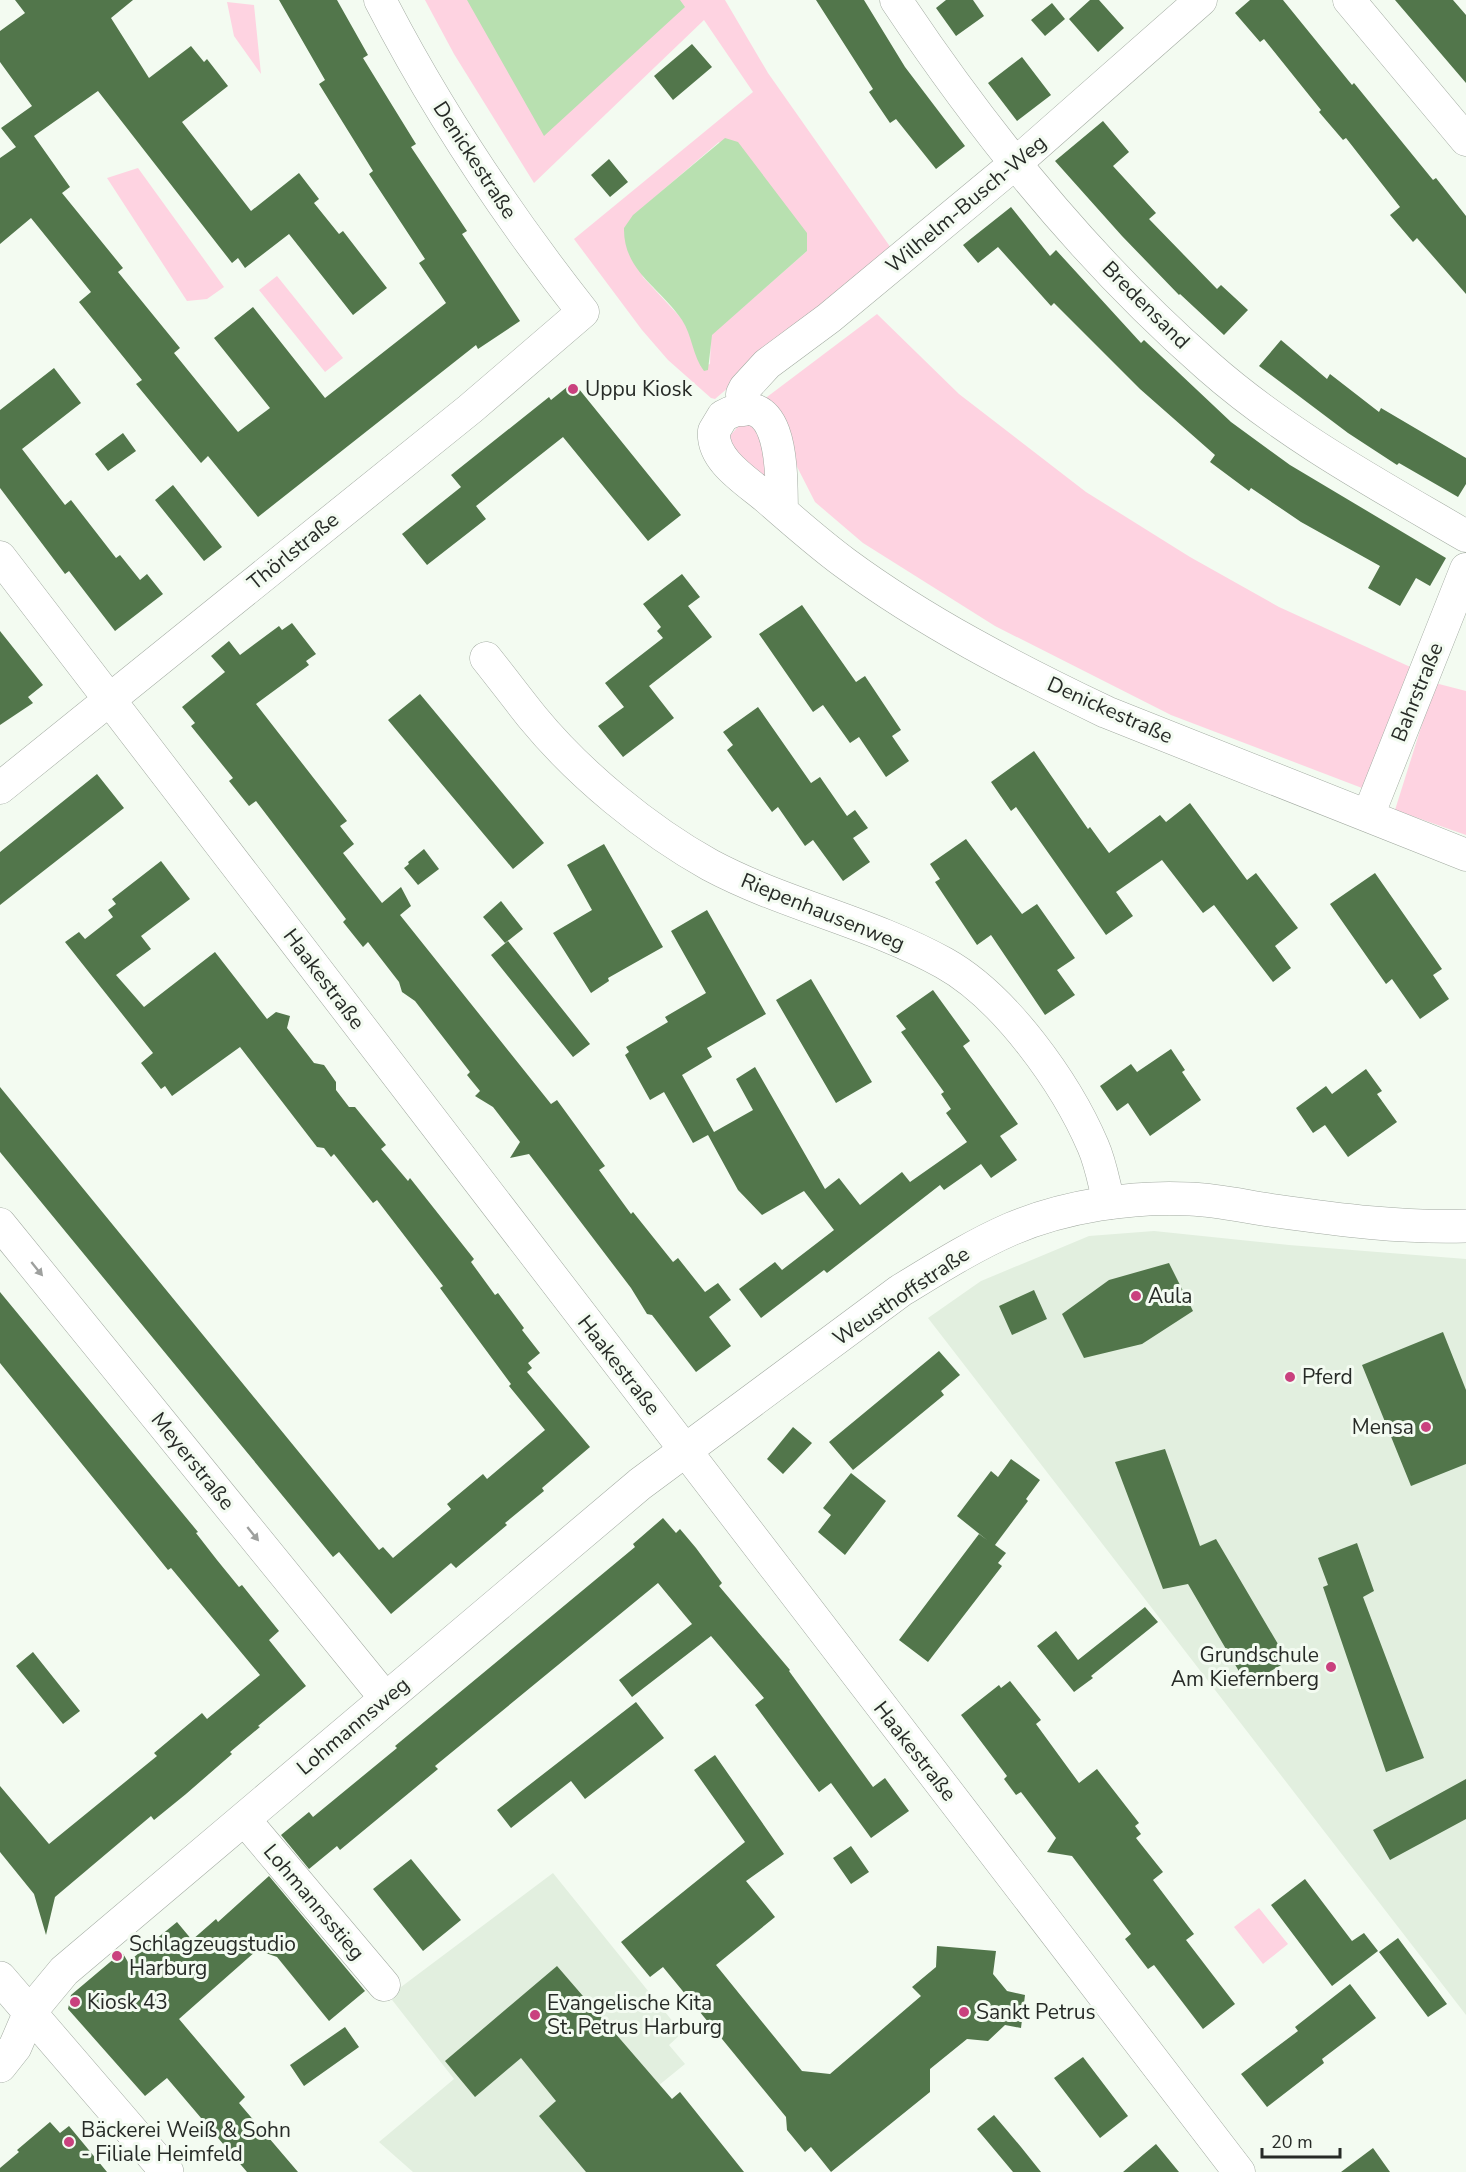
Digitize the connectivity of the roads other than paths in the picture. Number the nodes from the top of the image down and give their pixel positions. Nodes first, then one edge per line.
1 (380, 0) edge
2 (896, 0) edge
3 (1201, 0) edge
4 (1349, 0) edge
5 (1466, 140) edge
6 (1017, 162) junction
7 (583, 312) joint
8 (743, 410) junction
9 (782, 511) junction
10 (1466, 536) edge
11 (0, 557) edge
12 (1466, 569) edge
13 (486, 658) dead end
14 (110, 699) junction
15 (0, 788) edge
16 (1368, 816) junction
17 (1466, 855) edge
18 (1109, 1203) junction
19 (0, 1224) edge
20 (1466, 1226) edge
21 (686, 1450) junction
22 (386, 1699) junction
23 (244, 1819) junction
24 (0, 1978) edge
25 (384, 1985) dead end
26 (30, 2012) junction
27 (0, 2066) edge
28 (167, 2172) edge
29 (1239, 2172) edge

1 - 7 street, Denickestraße
2 - 6 street, Bredensand
3 - 6 street, Wilhelm-Busch-Weg
4 - 5 street
6 - 8 street, Wilhelm-Busch-Weg
6 - 10 street, Bredensand
7 - 14 street, Thörlstraße
8 - 9 street
8 - 9 street, Denickestraße
9 - 16 street, Denickestraße
11 - 14 street, Haakestraße
12 - 16 street, Bahrstraße
13 - 18 street, Riepenhausenweg
14 - 15 street, Thörlstraße
14 - 21 street, Haakestraße
16 - 17 street, Denickestraße
18 - 20 street, Weusthoffstraße
18 - 21 street, Weusthoffstraße
19 -> 22 street, Meyerstraße
21 - 22 street, Lohmannsweg
21 - 29 street, Haakestraße
22 - 23 street, Lohmannsweg
23 - 25 street, Lohmannsstieg
23 - 26 street, Lohmannsweg
24 - 26 street
26 - 27 street, Lohmannsweg
26 - 28 street

